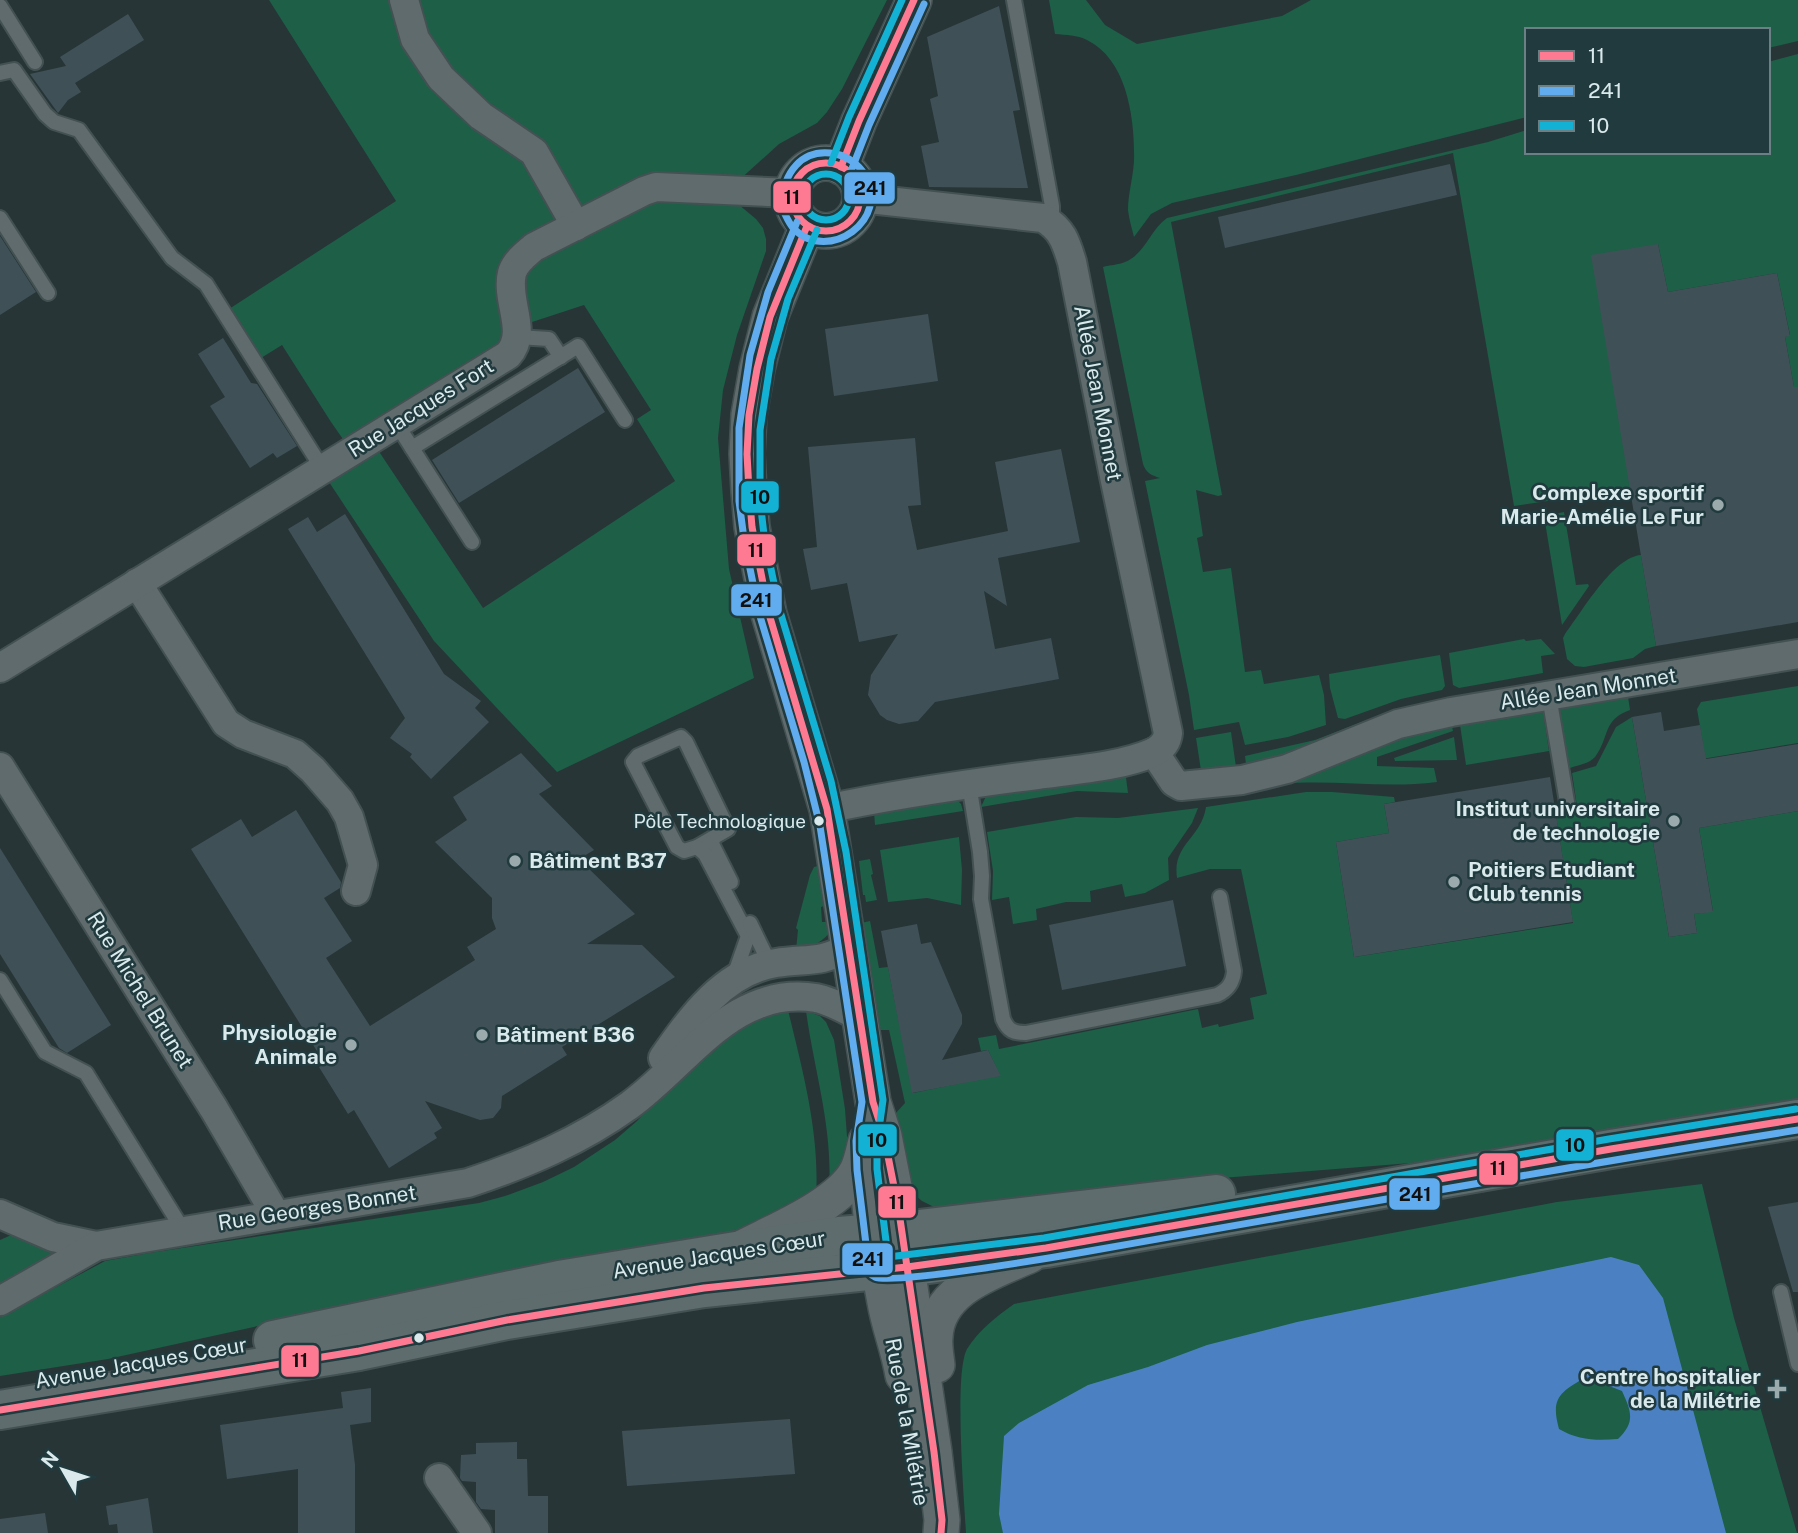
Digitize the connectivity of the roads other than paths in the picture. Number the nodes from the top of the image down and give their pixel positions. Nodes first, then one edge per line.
1 (404, 0) edge
2 (914, 0) edge
3 (1014, 0) edge
4 (0, 6) edge
5 (36, 62) dead end
6 (0, 73) edge
7 (841, 167) junction
8 (792, 193) junction
9 (860, 198) junction
10 (0, 218) edge
11 (1052, 224) junction
12 (576, 226) junction
13 (807, 226) junction
14 (48, 293) dead end
15 (518, 337) junction
16 (561, 357) junction
17 (625, 421) dead end
18 (396, 423) junction
19 (412, 449) junction
20 (322, 468) junction
21 (472, 542) dead end
22 (137, 583) junction
23 (1798, 654) edge
24 (0, 668) edge
25 (1549, 696) junction
26 (1154, 752) junction
27 (0, 768) edge
28 (969, 784) junction
29 (1567, 802) dead end
30 (827, 809) junction
31 (713, 839) junction
32 (697, 847) junction
33 (356, 891) dead end
34 (1220, 897) dead end
35 (849, 947) junction
36 (774, 963) junction
37 (0, 980) edge
38 (732, 981) junction
39 (860, 1017) junction
40 (873, 1102) junction
41 (631, 1104) junction
42 (1798, 1119) edge
43 (866, 1142) junction
44 (1611, 1149) junction
45 (0, 1214) edge
46 (276, 1214) junction
47 (184, 1230) junction
48 (96, 1246) junction
49 (1046, 1248) junction
50 (890, 1250) junction
51 (736, 1251) junction
52 (1781, 1292) dead end
53 (0, 1301) edge
54 (1798, 1364) edge
55 (0, 1387) edge
56 (0, 1410) edge
57 (934, 1452) junction
58 (439, 1478) dead end
59 (477, 1533) edge
60 (930, 1533) edge
61 (941, 1533) edge

1 - 12 street
2 - 7 street
3 - 11 lane
4 - 5 lane
6 - 20 lane
7 - 8 street
7 - 9 street
8 - 12 street
8 - 13 street
9 - 11 street
9 - 13 street
10 - 14 lane
11 - 26 street, Allée Jean Monnet
12 - 15 street
13 - 30 street
15 - 16 lane
15 - 18 street, Rue Jacques Fort
16 - 17 lane
16 - 19 lane
18 - 19 lane
18 - 20 street, Rue Jacques Fort
19 - 21 lane
20 - 22 street, Rue Jacques Fort
22 - 24 street, Rue Jacques Fort
22 - 33 street
23 - 25 street, Allée Jean Monnet
25 - 26 street, Allée Jean Monnet
25 - 29 lane
26 - 28 street
27 - 46 street, Rue Michel Brunet
28 - 30 street
28 - 34 lane
30 - 35 street
31 - 32 lane
31 - 32 lane
31 - 36 lane
32 - 38 lane
35 - 36 street, Rue Georges Bonnet
35 - 39 street
36 - 38 street, Rue Georges Bonnet
37 - 47 lane
38 - 41 street, Rue Georges Bonnet
39 - 40 street
39 - 41 street, Rue Georges Bonnet
40 - 43 street
40 - 50 street
41 - 46 street, Rue Georges Bonnet
42 - 44 main road, Avenue Jacques Cœur
43 - 50 street
43 - 51 street
44 - 49 main road, Avenue Jacques Cœur
44 - 50 main road, Avenue Jacques Cœur
45 - 48 street
46 - 47 street, Rue Georges Bonnet
47 - 48 street, Rue Georges Bonnet
48 - 53 street, Rue Georges Bonnet
49 - 50 main road, Avenue Jacques Cœur
49 - 57 street
50 - 51 main road, Avenue Jacques Cœur
50 - 56 main road, Avenue Jacques Cœur
50 - 57 street, Rue de la Milétrie
50 - 60 street, Rue de la Milétrie
51 - 55 main road, Avenue Jacques Cœur
52 - 54 lane
57 - 61 street, Rue de la Milétrie
58 - 59 street

